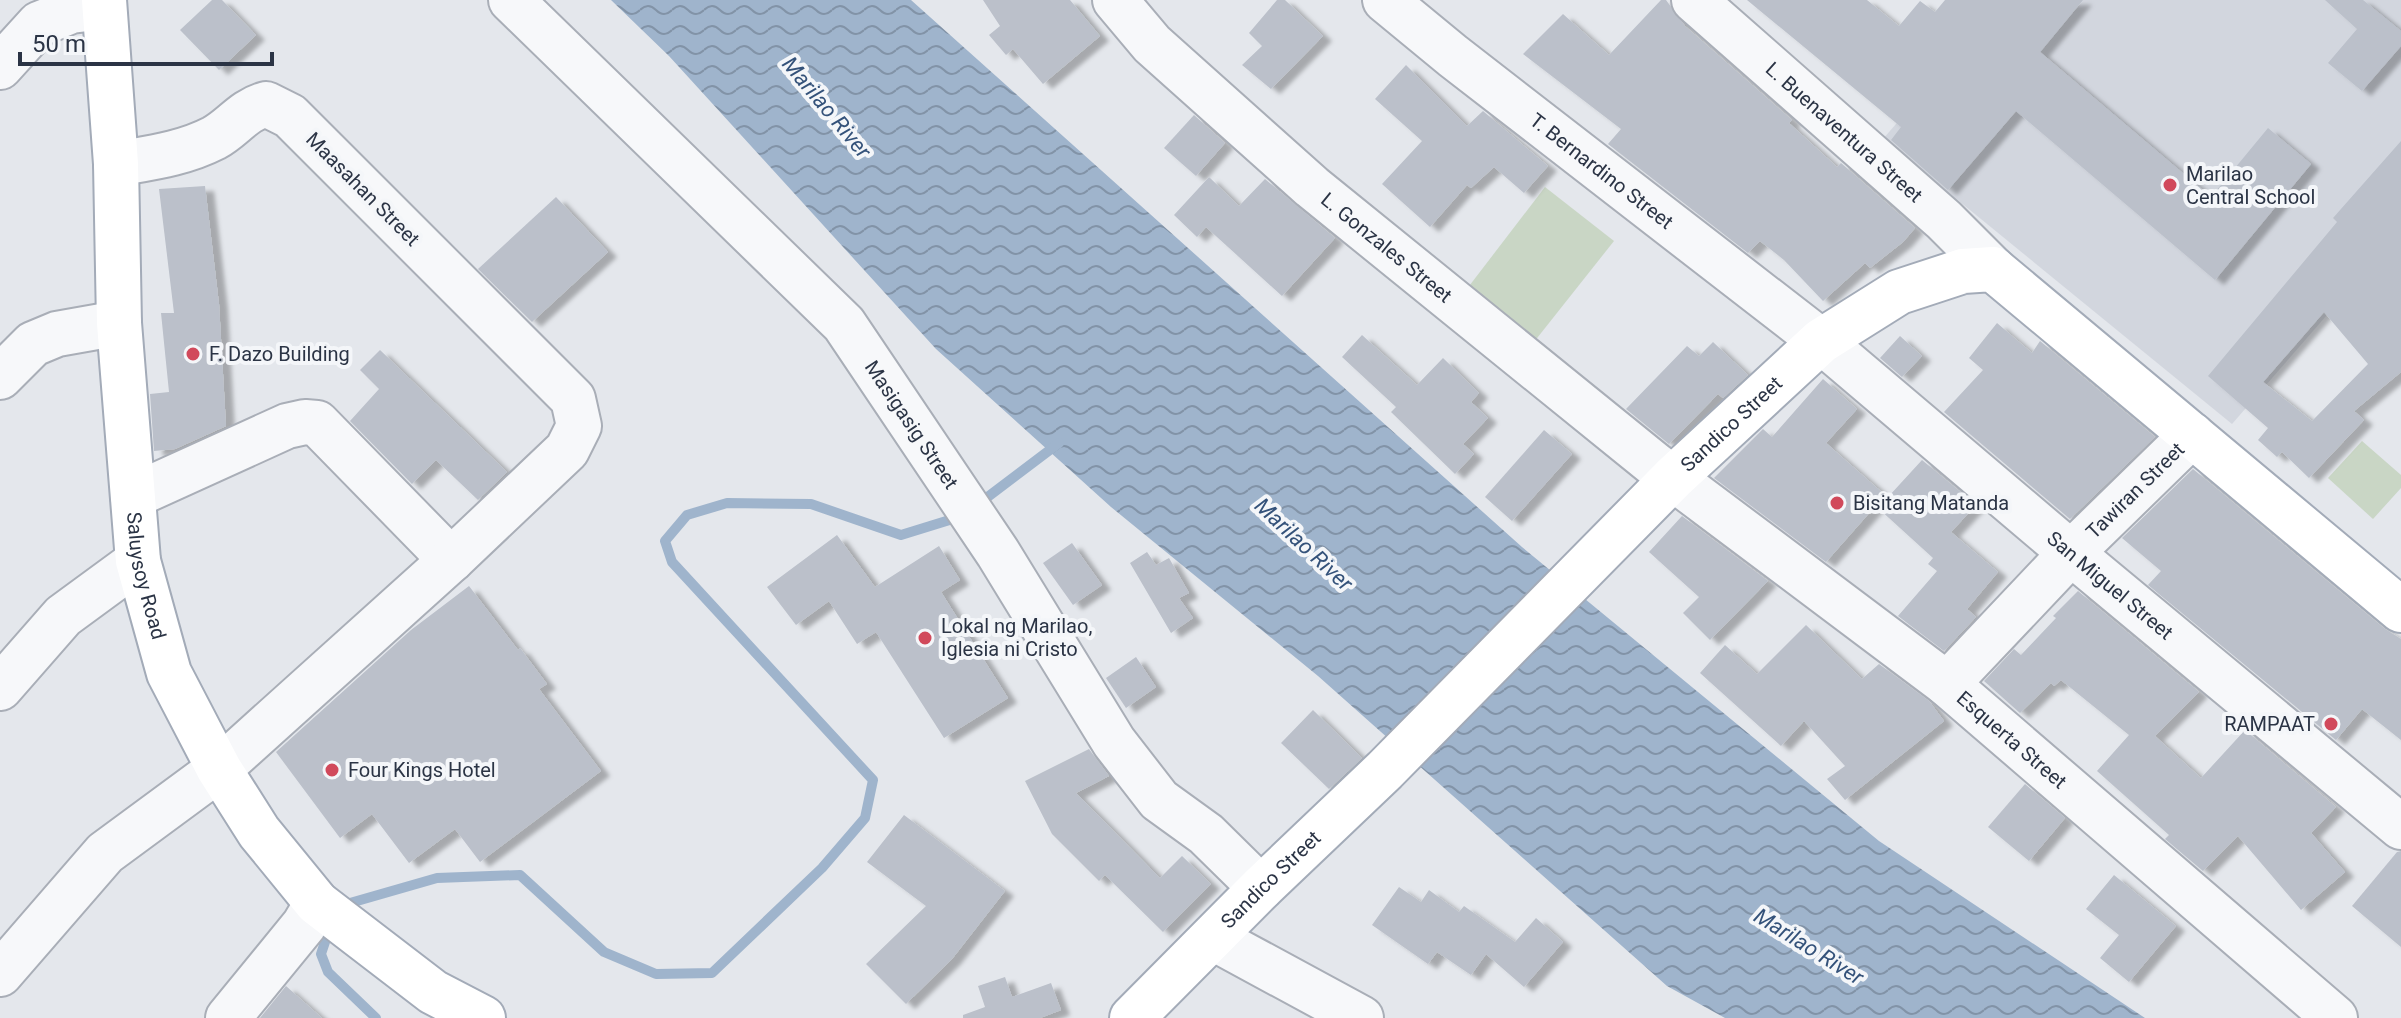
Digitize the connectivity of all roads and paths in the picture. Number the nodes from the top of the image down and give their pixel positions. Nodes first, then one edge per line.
1 (511, 0) edge
2 (1115, 0) edge
3 (1385, 0) edge
4 (1694, 0) edge
5 (104, 3) edge
6 (0, 67) edge
7 (116, 164) junction
8 (1993, 269) junction
9 (119, 323) junction
10 (1821, 341) junction
11 (0, 377) edge
12 (2192, 435) junction
13 (1674, 477) junction
14 (133, 496) junction
15 (2071, 553) junction
16 (451, 560) junction
17 (138, 561) junction
18 (2401, 610) edge
19 (1947, 684) junction
20 (0, 688) edge
21 (219, 769) junction
22 (2401, 827) edge
23 (1261, 888) junction
24 (317, 903) junction
25 (1213, 938) junction
26 (0, 974) edge
27 (228, 1018) edge
28 (483, 1018) edge
29 (1132, 1018) edge
30 (1361, 1018) edge
31 (2335, 1018) edge

1 - 23 street, Masigasig Street
2 - 13 street, L. Gonzales Street
3 - 10 street, T. Bernardino Street
4 - 8 street, L. Buenaventura Street
5 - 6 street
5 - 7 main road, Saluysoy Road
7 - 9 main road, Saluysoy Road
7 - 16 street, Maasahan Street
8 - 10 main road, Sandico Street
8 - 12 main road
9 - 11 street
9 - 14 main road, Saluysoy Road
10 - 13 main road, Sandico Street
10 - 15 street, San Miguel Street
12 - 15 street, Tawiran Street
12 - 18 main road
13 - 19 street, Esquerta Street
13 - 23 main road, Sandico Street
14 - 16 street
14 - 17 main road, Saluysoy Road
15 - 19 street, Tawiran Street
15 - 22 street, San Miguel Street
16 - 21 street
17 - 20 street
17 - 21 main road, Saluysoy Road
19 - 31 street, Esquerta Street
21 - 24 main road, Saluysoy Road
21 - 26 street
23 - 25 main road, Sandico Street
24 - 27 street
24 - 28 main road, Saluysoy Road
25 - 29 main road, Sandico Street
25 - 30 street

